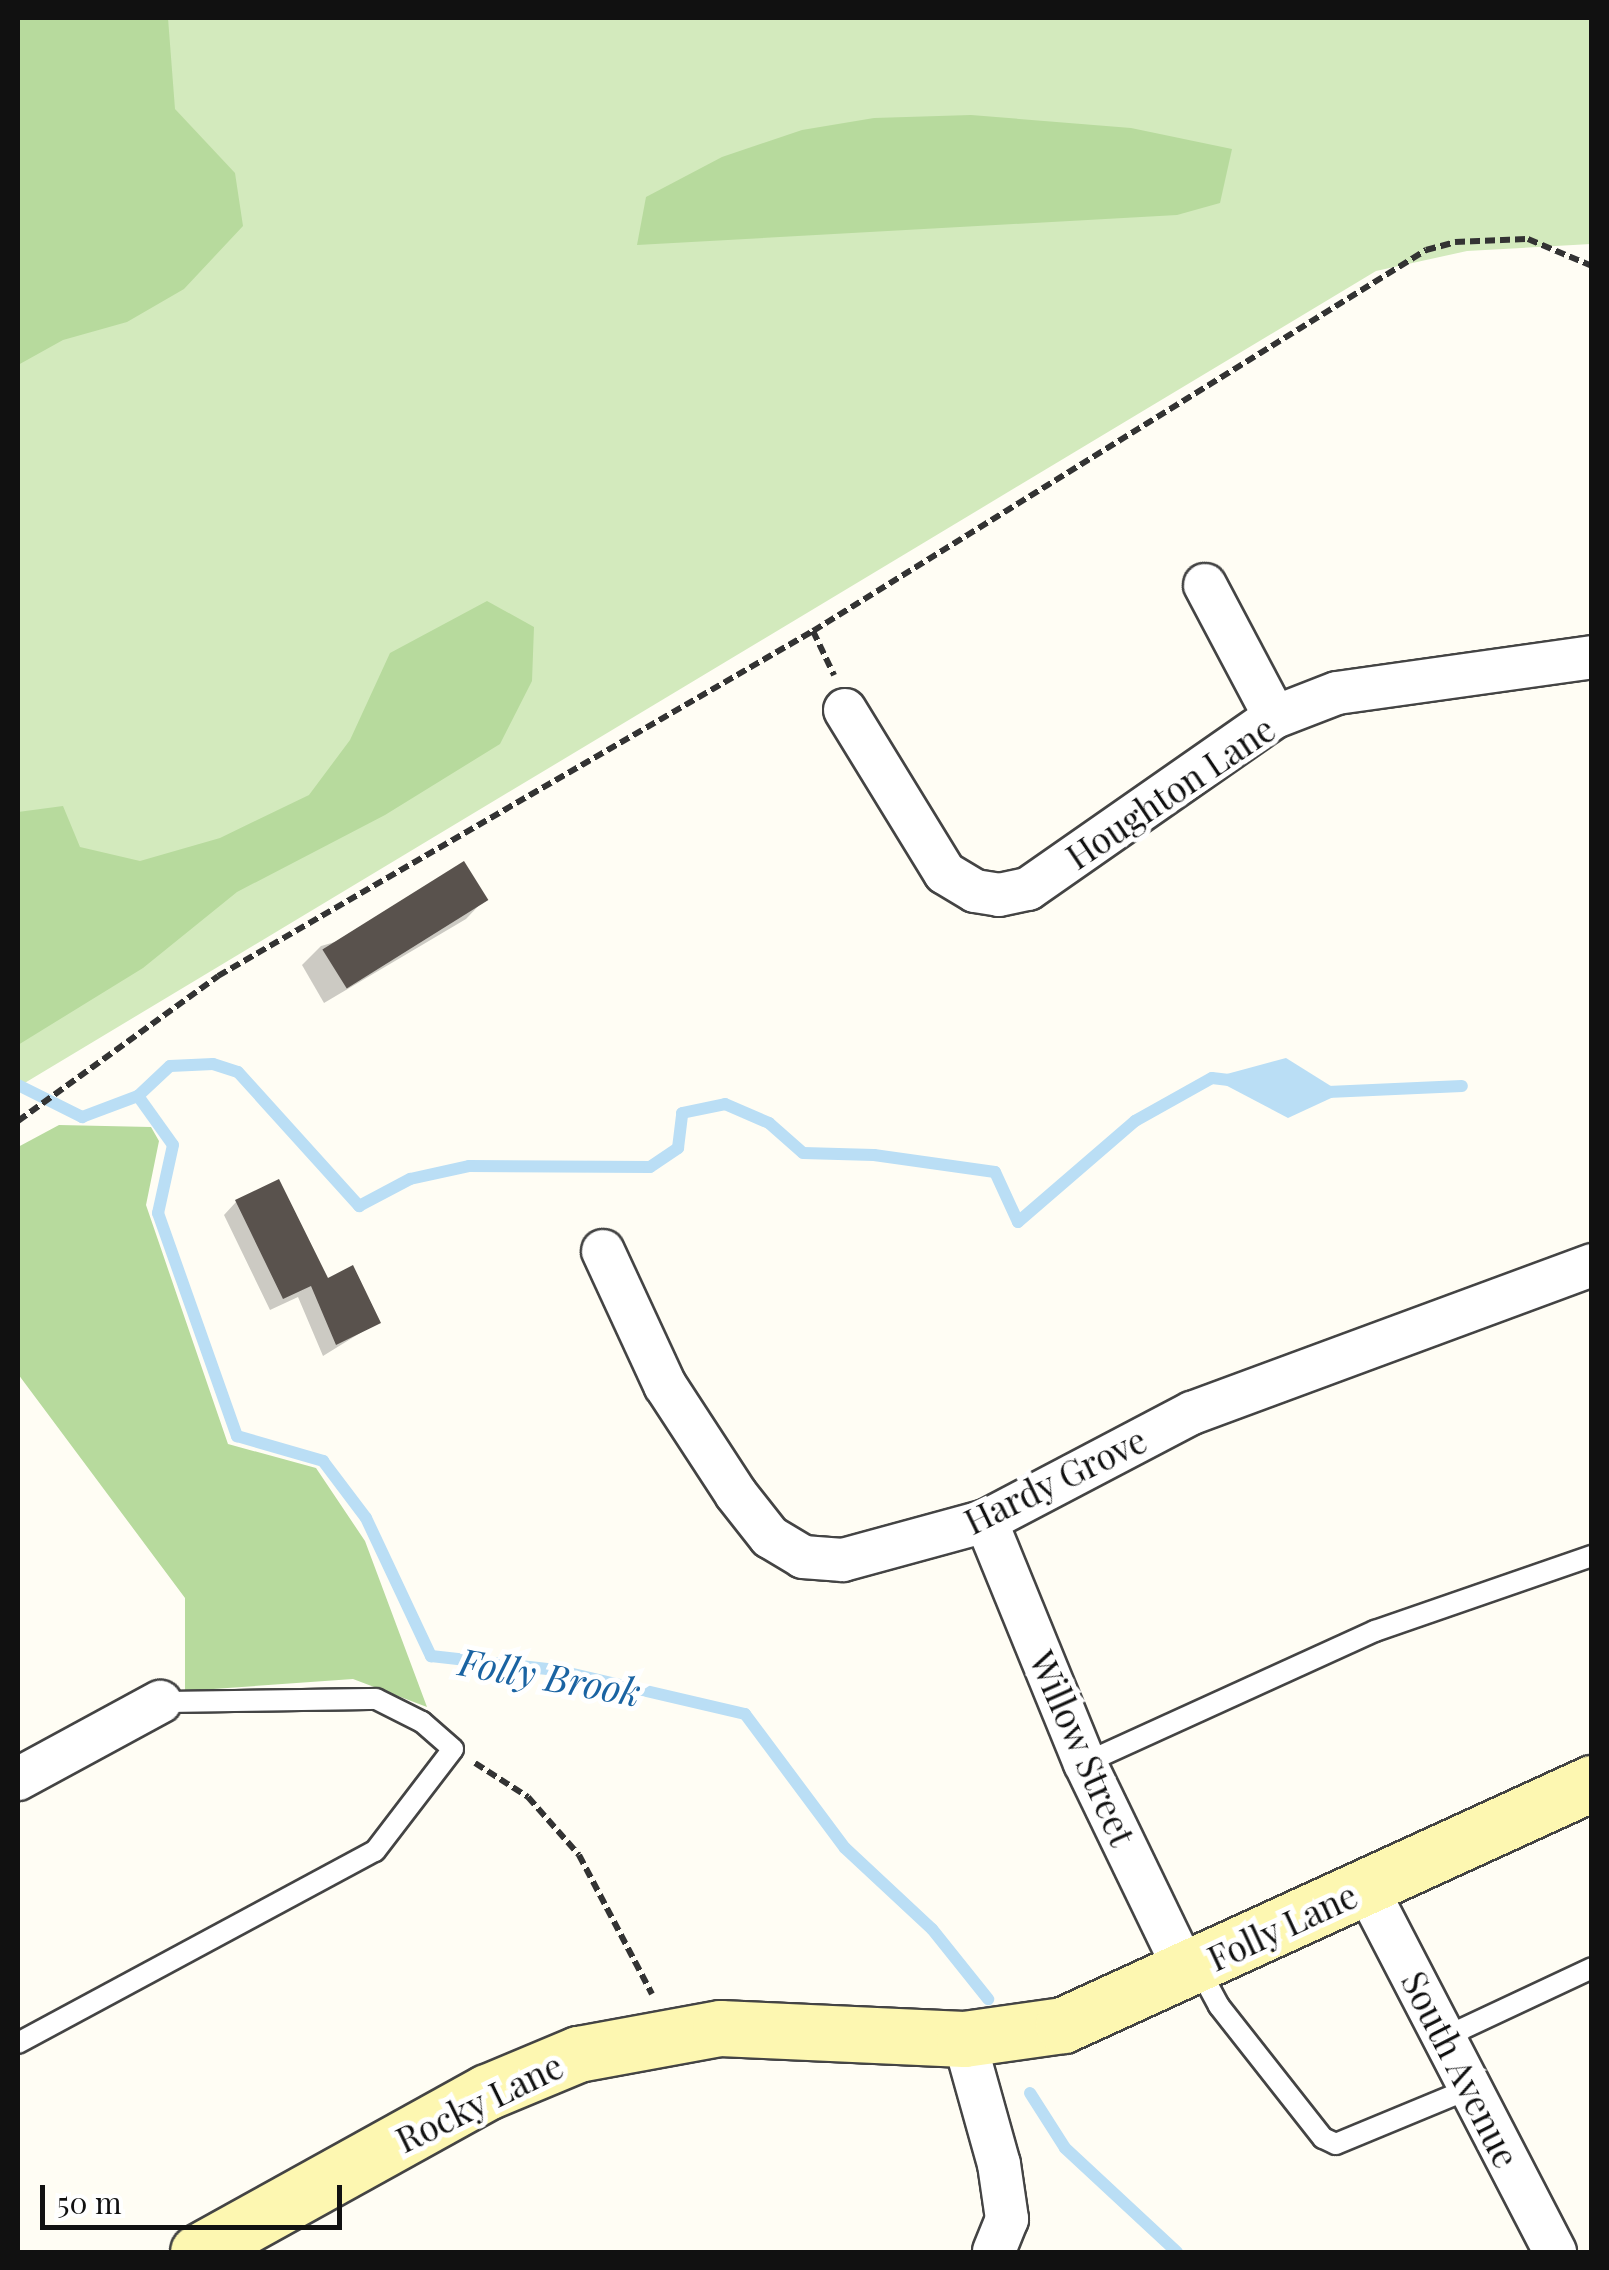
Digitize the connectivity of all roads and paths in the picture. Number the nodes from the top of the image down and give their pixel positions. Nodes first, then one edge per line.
1 (1592, 266) edge
2 (1205, 584) dead end
3 (1592, 657) edge
4 (844, 710) dead end
5 (1275, 717) junction
6 (21, 1119) edge
7 (603, 1251) dead end
8 (1592, 1265) edge
9 (986, 1520) junction
10 (1592, 1556) edge
11 (160, 1702) joint
12 (452, 1749) junction
13 (1086, 1763) junction
14 (18, 1779) edge
15 (1592, 1783) edge
16 (1366, 1887) junction
17 (1592, 1968) edge
18 (1192, 1969) junction
19 (667, 2034) junction
20 (1445, 2037) junction
21 (964, 2039) junction
22 (18, 2043) edge
23 (1471, 2088) junction
24 (198, 2252) edge
25 (994, 2252) edge
26 (1555, 2252) edge

1 - 6 path
2 - 5 street
3 - 5 street, Houghton Lane
4 - 5 street, Houghton Lane
7 - 9 street, Hardy Grove
8 - 9 street, Hardy Grove
9 - 13 street, Willow Street
10 - 13 lane
11 - 12 lane
11 - 14 street
12 - 19 path
12 - 22 lane
13 - 18 street, Willow Street
15 - 16 main road, Folly Lane
16 - 18 main road, Folly Lane
16 - 20 street, South Avenue
17 - 20 lane
18 - 21 main road, Folly Lane
18 - 23 lane
19 - 21 main road, Rocky Lane
19 - 24 main road, Rocky Lane
20 - 23 street, South Avenue
21 - 25 street
23 - 26 street, South Avenue

